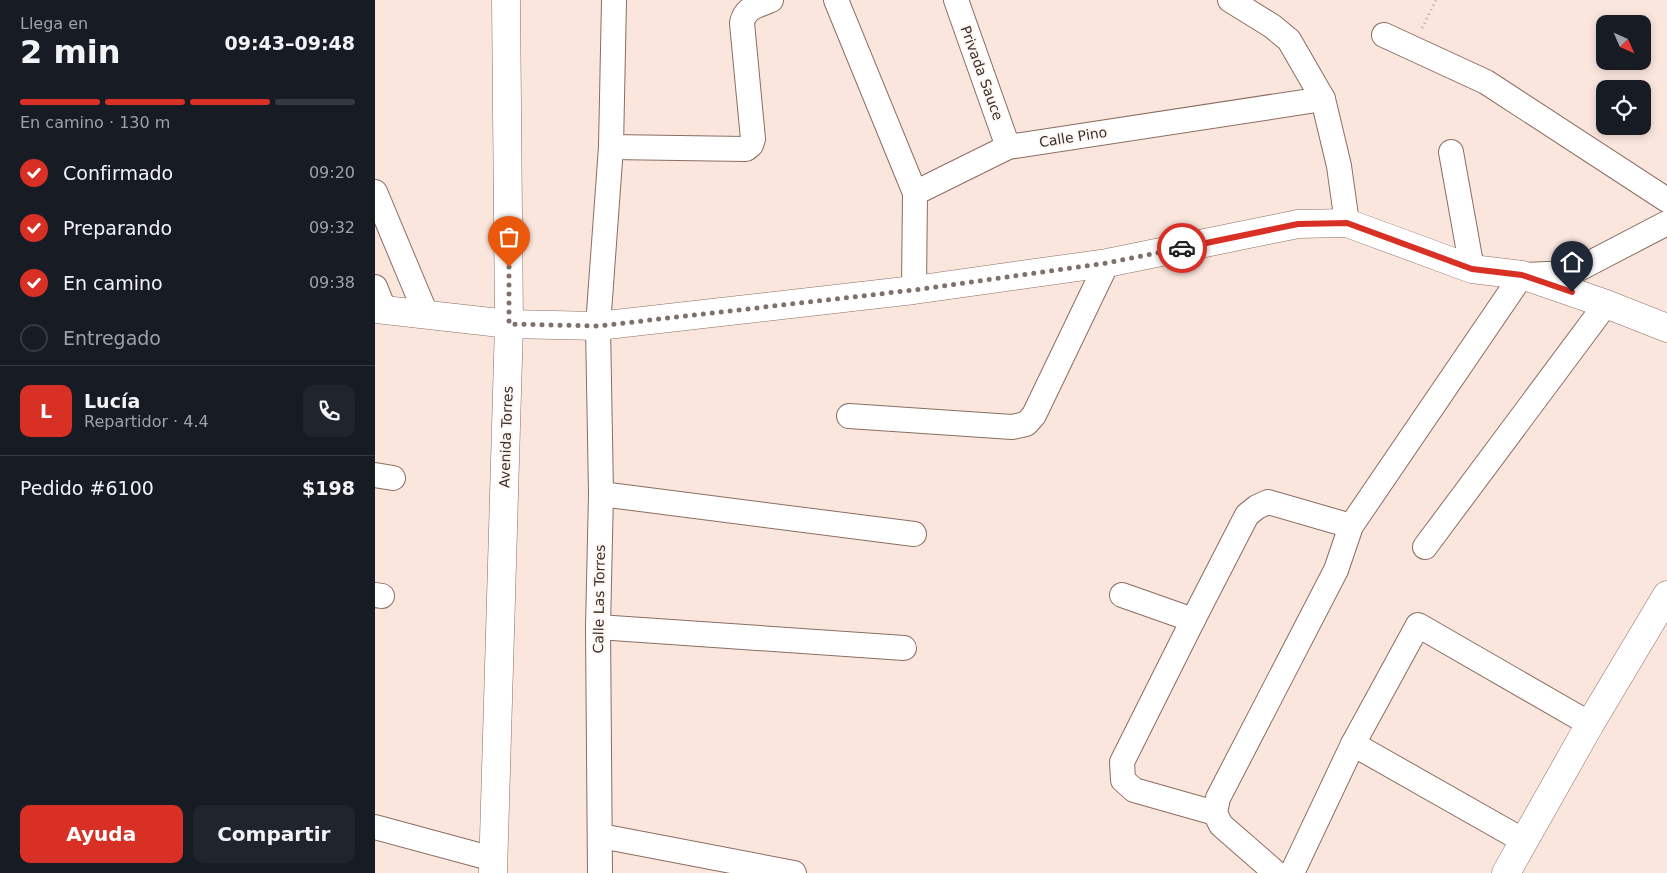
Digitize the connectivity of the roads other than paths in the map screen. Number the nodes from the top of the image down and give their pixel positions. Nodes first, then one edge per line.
1 (507, 0) edge
2 (614, 0) edge
3 (771, 0) edge
4 (836, 0) edge
5 (956, 0) edge
6 (1230, 0) edge
7 (1384, 35) dead end
8 (1323, 99) junction
9 (611, 147) junction
10 (1008, 147) junction
11 (1451, 152) dead end
12 (375, 192) edge
13 (915, 193) junction
14 (1667, 200) edge
15 (1347, 223) junction
16 (1667, 223) edge
17 (1107, 263) junction
18 (1472, 269) junction
19 (1522, 275) junction
20 (914, 290) junction
21 (378, 302) edge
22 (1606, 304) junction
23 (426, 314) junction
24 (509, 324) junction
25 (598, 326) junction
26 (1667, 328) edge
27 (849, 416) dead end
28 (601, 494) junction
29 (1351, 526) junction
30 (913, 534) dead end
31 (1425, 547) dead end
32 (1122, 595) dead end
33 (1667, 595) edge
34 (1193, 620) junction
35 (599, 627) junction
36 (904, 648) dead end
37 (1590, 724) junction
38 (1353, 744) junction
39 (1215, 813) junction
40 (375, 827) edge
41 (601, 836) junction
42 (1524, 841) junction
43 (493, 866) edge
44 (780, 872) edge
45 (599, 873) edge
46 (1276, 873) edge
47 (1292, 873) edge
48 (1506, 873) edge

1 - 24 main road, Avenida Torres
2 - 9 street, Calle Las Torres
3 - 9 street
4 - 13 street
5 - 10 street, Privada Sauce
6 - 8 street
7 - 14 street
8 - 10 street, Calle Pino
8 - 15 street
9 - 25 street, Calle Las Torres
10 - 13 street, Calle Pino
11 - 18 street
12 - 23 street
13 - 20 street
15 - 17 main road
15 - 18 main road
16 - 19 street
17 - 20 main road
17 - 27 street
18 - 19 main road
19 - 22 main road
19 - 29 street
20 - 25 main road
21 - 23 main road
22 - 26 main road
22 - 31 street
23 - 24 main road
24 - 25 main road
24 - 43 main road, Avenida Torres
25 - 28 street, Calle Las Torres
28 - 30 street
28 - 35 street, Calle Las Torres
29 - 34 street
29 - 39 street
32 - 34 street
33 - 37 main road
34 - 39 street
35 - 36 street
35 - 41 street, Calle Las Torres
37 - 38 street
37 - 42 main road
38 - 42 street
38 - 47 street
39 - 46 street
40 - 43 street
41 - 44 street
41 - 45 street, Calle Las Torres
42 - 48 main road

